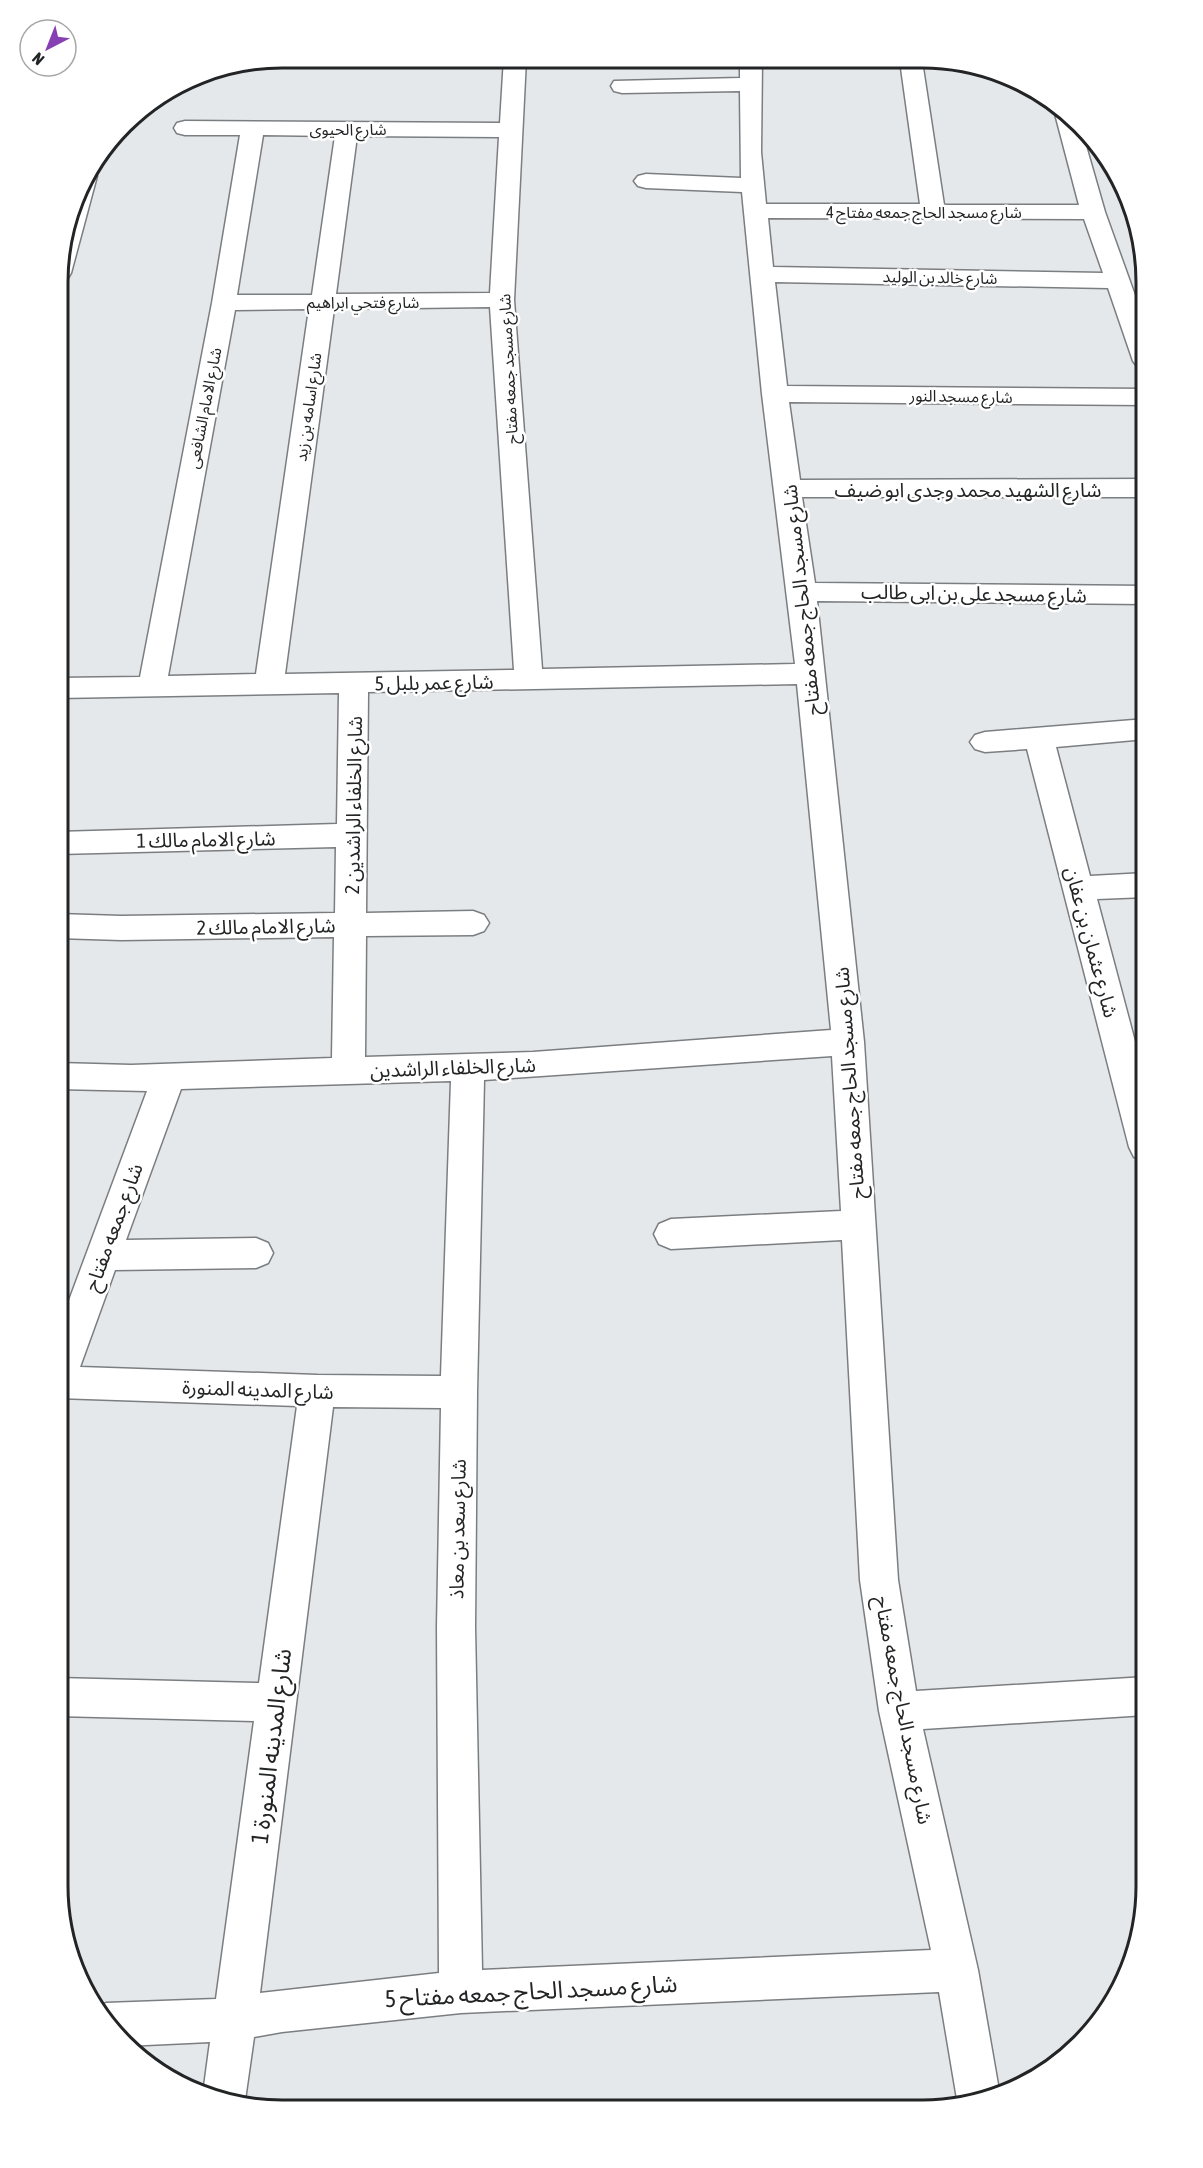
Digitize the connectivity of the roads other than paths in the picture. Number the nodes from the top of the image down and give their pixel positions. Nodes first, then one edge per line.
1 (514, 68) edge
2 (912, 68) edge
3 (751, 72) edge
4 (622, 86) dead end
5 (1070, 127) edge
6 (185, 128) dead end
7 (253, 128) junction
8 (347, 129) junction
9 (510, 130) junction
10 (646, 181) dead end
11 (754, 198) junction
12 (933, 212) junction
13 (1093, 212) junction
14 (762, 274) junction
15 (1117, 280) junction
16 (502, 300) junction
17 (323, 302) junction
18 (224, 303) junction
19 (1136, 334) edge
20 (776, 393) junction
21 (1136, 398) edge
22 (1136, 488) edge
23 (789, 489) junction
24 (802, 592) junction
25 (1136, 595) edge
26 (810, 674) junction
27 (529, 680) junction
28 (354, 683) junction
29 (269, 685) junction
30 (152, 687) junction
31 (68, 688) edge
32 (1136, 730) edge
33 (1039, 738) junction
34 (985, 742) dead end
35 (353, 835) junction
36 (68, 843) edge
37 (1136, 885) edge
38 (1078, 888) junction
39 (473, 923) dead end
40 (351, 925) junction
41 (68, 926) edge
42 (848, 1042) junction
43 (1135, 1062) edge
44 (468, 1067) junction
45 (348, 1071) junction
46 (68, 1076) edge
47 (169, 1077) junction
48 (859, 1225) junction
49 (671, 1234) dead end
50 (256, 1253) dead end
51 (103, 1255) junction
52 (68, 1350) edge
53 (68, 1382) edge
54 (317, 1391) junction
55 (459, 1392) junction
56 (68, 1697) edge
57 (1136, 1697) edge
58 (276, 1703) junction
59 (899, 1711) junction
60 (957, 1970) junction
61 (461, 1992) junction
62 (235, 2019) junction
63 (118, 2025) edge
64 (225, 2093) edge
65 (977, 2093) edge

1 - 9 street, شارع مسجد جمعه مفتاح
2 - 12 street
3 - 4 street
3 - 11 street, شارع مسجد الحاج جمعه مفتاح
5 - 13 street
6 - 7 street, شارع الحيوى
7 - 8 street, شارع الحيوى
7 - 18 street, شارع الامام الشافعى
8 - 9 street, شارع الحيوى
8 - 17 street, شارع اسامه بن زيد
9 - 16 street, شارع مسجد جمعه مفتاح
10 - 11 street, شارع مسجد الحاج جمعه مفتاح 4
11 - 12 street, شارع مسجد الحاج جمعه مفتاح 4
11 - 14 street, شارع مسجد الحاج جمعه مفتاح
12 - 13 street, شارع مسجد الحاج جمعه مفتاح 4
13 - 15 street
14 - 15 street, شارع خالد بن الوليد
14 - 20 street, شارع مسجد الحاج جمعه مفتاح
15 - 19 street
16 - 17 street, شارع فتحي ابراهيم
16 - 27 street, شارع مسجد جمعه مفتاح
17 - 18 street, شارع فتحي ابراهيم
17 - 29 street, شارع اسامه بن زيد
18 - 30 street, شارع الامام الشافعى
20 - 21 street, شارع مسجد النور
20 - 23 street, شارع مسجد الحاج جمعه مفتاح
22 - 23 street, شارع الشهيد محمد وجدى ابو ضيف
23 - 24 street, شارع مسجد الحاج جمعه مفتاح
24 - 25 street, شارع مسجد على بن ابى طالب
24 - 26 street, شارع مسجد الحاج جمعه مفتاح
26 - 27 street, شارع عمر بلبل 5
26 - 42 street, شارع مسجد الحاج جمعه مفتاح
27 - 28 street, شارع عمر بلبل 5
28 - 29 street, شارع عمر بلبل 5
28 - 35 street, شارع الخلفاء الراشدين 2
29 - 30 street, شارع عمر بلبل 5
30 - 31 street, شارع عمر بلبل 5
32 - 33 street
33 - 34 street
33 - 38 street, شارع عثمان بن عفان
35 - 36 street, شارع الامام مالك 1
35 - 40 street, شارع الخلفاء الراشدين 2
37 - 38 street
38 - 43 street, شارع عثمان بن عفان
39 - 40 street, شارع الامام مالك 2
40 - 41 street, شارع الامام مالك 2
40 - 45 street, شارع الخلفاء الراشدين 2
42 - 44 street, شارع الخلفاء الراشدين
42 - 48 street, شارع مسجد الحاج جمعه مفتاح
44 - 45 street, شارع الخلفاء الراشدين
44 - 55 street, شارع سعد بن معاذ
45 - 47 street, شارع الخلفاء الراشدين
46 - 47 street, شارع الخلفاء الراشدين
47 - 51 street, شارع جمعه مفتاح
48 - 49 street
48 - 59 street, شارع مسجد الحاج جمعه مفتاح
50 - 51 street
51 - 52 street, شارع جمعه مفتاح
53 - 54 street, شارع المدينه المنورة
54 - 55 street, شارع المدينه المنورة
54 - 58 street, شارع المدينه المنورة 1
55 - 61 street, شارع سعد بن معاذ
56 - 58 street
57 - 59 street
58 - 62 street, شارع المدينه المنورة 1
59 - 60 street, شارع مسجد الحاج جمعه مفتاح
60 - 61 street, شارع مسجد الحاج جمعه مفتاح 5
60 - 65 street, شارع مسجد الحاج جمعه مفتاح
61 - 62 street, شارع مسجد الحاج جمعه مفتاح 5
62 - 63 street, شارع مسجد الحاج جمعه مفتاح 5
62 - 64 street, شارع المدينه المنورة 1

